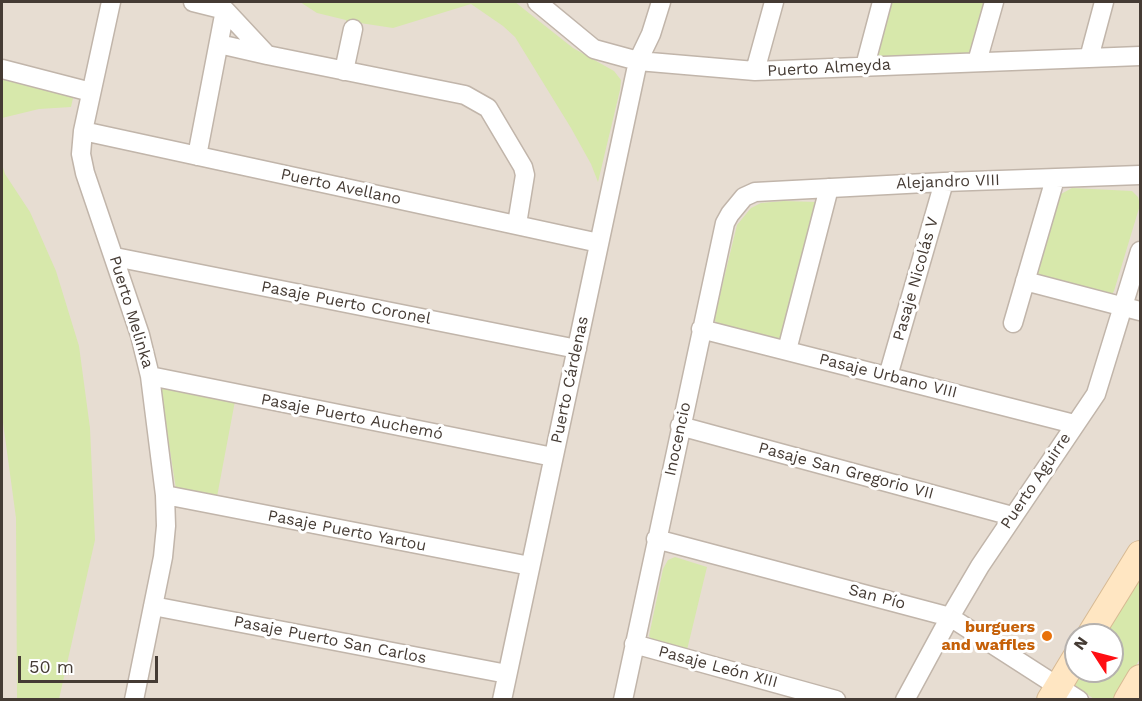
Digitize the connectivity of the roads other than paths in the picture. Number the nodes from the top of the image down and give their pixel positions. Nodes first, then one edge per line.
1 (111, 2) edge
2 (193, 2) edge
3 (537, 2) edge
4 (661, 2) edge
5 (774, 2) edge
6 (882, 2) edge
7 (994, 2) edge
8 (1104, 2) edge
9 (225, 10) junction
10 (353, 29) dead end
11 (219, 44) junction
12 (267, 55) junction
13 (1140, 56) edge
14 (1089, 58) junction
15 (638, 61) junction
16 (977, 62) junction
17 (864, 66) junction
18 (2, 69) edge
19 (344, 71) junction
20 (755, 71) junction
21 (91, 92) junction
22 (83, 131) junction
23 (197, 156) junction
24 (1140, 176) edge
25 (1055, 179) junction
26 (945, 182) junction
27 (829, 188) junction
28 (755, 192) joint
29 (516, 224) junction
30 (599, 243) junction
31 (1140, 251) edge
32 (115, 257) junction
33 (1025, 282) junction
34 (1132, 309) edge
35 (1013, 323) dead end
36 (701, 329) junction
37 (577, 349) junction
38 (787, 350) junction
39 (150, 376) junction
40 (888, 376) junction
41 (1074, 424) junction
42 (680, 426) junction
43 (553, 457) junction
44 (165, 495) junction
45 (1012, 516) junction
46 (656, 539) junction
47 (1140, 554) edge
48 (530, 566) junction
49 (153, 606) junction
50 (950, 617) junction
51 (1097, 623) edge
52 (634, 644) junction
53 (507, 674) junction
54 (1140, 678) edge
55 (1062, 695) edge
56 (134, 699) edge
57 (502, 699) edge
58 (623, 699) edge
59 (836, 699) edge
60 (905, 699) edge
61 (1127, 699) edge

1 - 21 street, Puerto Melinka
2 - 9 street
3 - 15 street, Puerto Almeyda
4 - 15 street, Puerto Cárdenas
5 - 20 street
6 - 17 street
7 - 16 street
8 - 14 street
9 - 11 street
9 - 12 street
10 - 19 street
11 - 12 street
11 - 23 street
12 - 19 street
13 - 14 street, Puerto Almeyda
14 - 16 street, Puerto Almeyda
15 - 20 street, Puerto Almeyda
15 - 30 street, Puerto Cárdenas
16 - 17 street, Puerto Almeyda
17 - 20 street, Puerto Almeyda
18 - 21 street
19 - 29 street
21 - 22 street, Puerto Melinka
22 - 23 street, Puerto Avellano
22 - 32 street, Puerto Melinka
23 - 29 street, Puerto Avellano
24 - 25 street, Alejandro VIII
25 - 26 street, Alejandro VIII
25 - 33 street
26 - 27 street, Alejandro VIII
26 - 40 street, Pasaje Nicolás V
27 - 28 street, Alejandro VIII
27 - 38 street
28 - 36 street, Inocencio
29 - 30 street, Puerto Avellano
30 - 37 street, Puerto Cárdenas
31 - 34 street, Puerto Aguirre
32 - 37 street, Pasaje Puerto Coronel
32 - 39 street, Puerto Melinka
33 - 34 street
33 - 35 street
34 - 41 street, Puerto Aguirre
36 - 38 street, Pasaje Urbano VIII
36 - 42 street, Inocencio
37 - 43 street, Puerto Cárdenas
38 - 40 street, Pasaje Urbano VIII
39 - 43 street, Pasaje Puerto Auchemó
39 - 44 street, Puerto Melinka
40 - 41 street, Pasaje Urbano VIII
41 - 45 street, Puerto Aguirre
42 - 45 street, Pasaje San Gregorio VII
42 - 46 street, Inocencio
43 - 48 street, Puerto Cárdenas
44 - 48 street, Pasaje Puerto Yartou
44 - 49 street, Puerto Melinka
45 - 50 street, Puerto Aguirre
46 - 50 street, San Pío
46 - 52 street, Inocencio
47 - 51 main road
48 - 53 street, Puerto Cárdenas
49 - 53 street, Pasaje Puerto San Carlos
49 - 56 street, Puerto Melinka
50 - 55 street, San Pío
50 - 60 street, Puerto Aguirre
52 - 58 street, Inocencio
52 - 59 street, Pasaje León XIII
53 - 57 street, Puerto Cárdenas
54 - 61 main road

